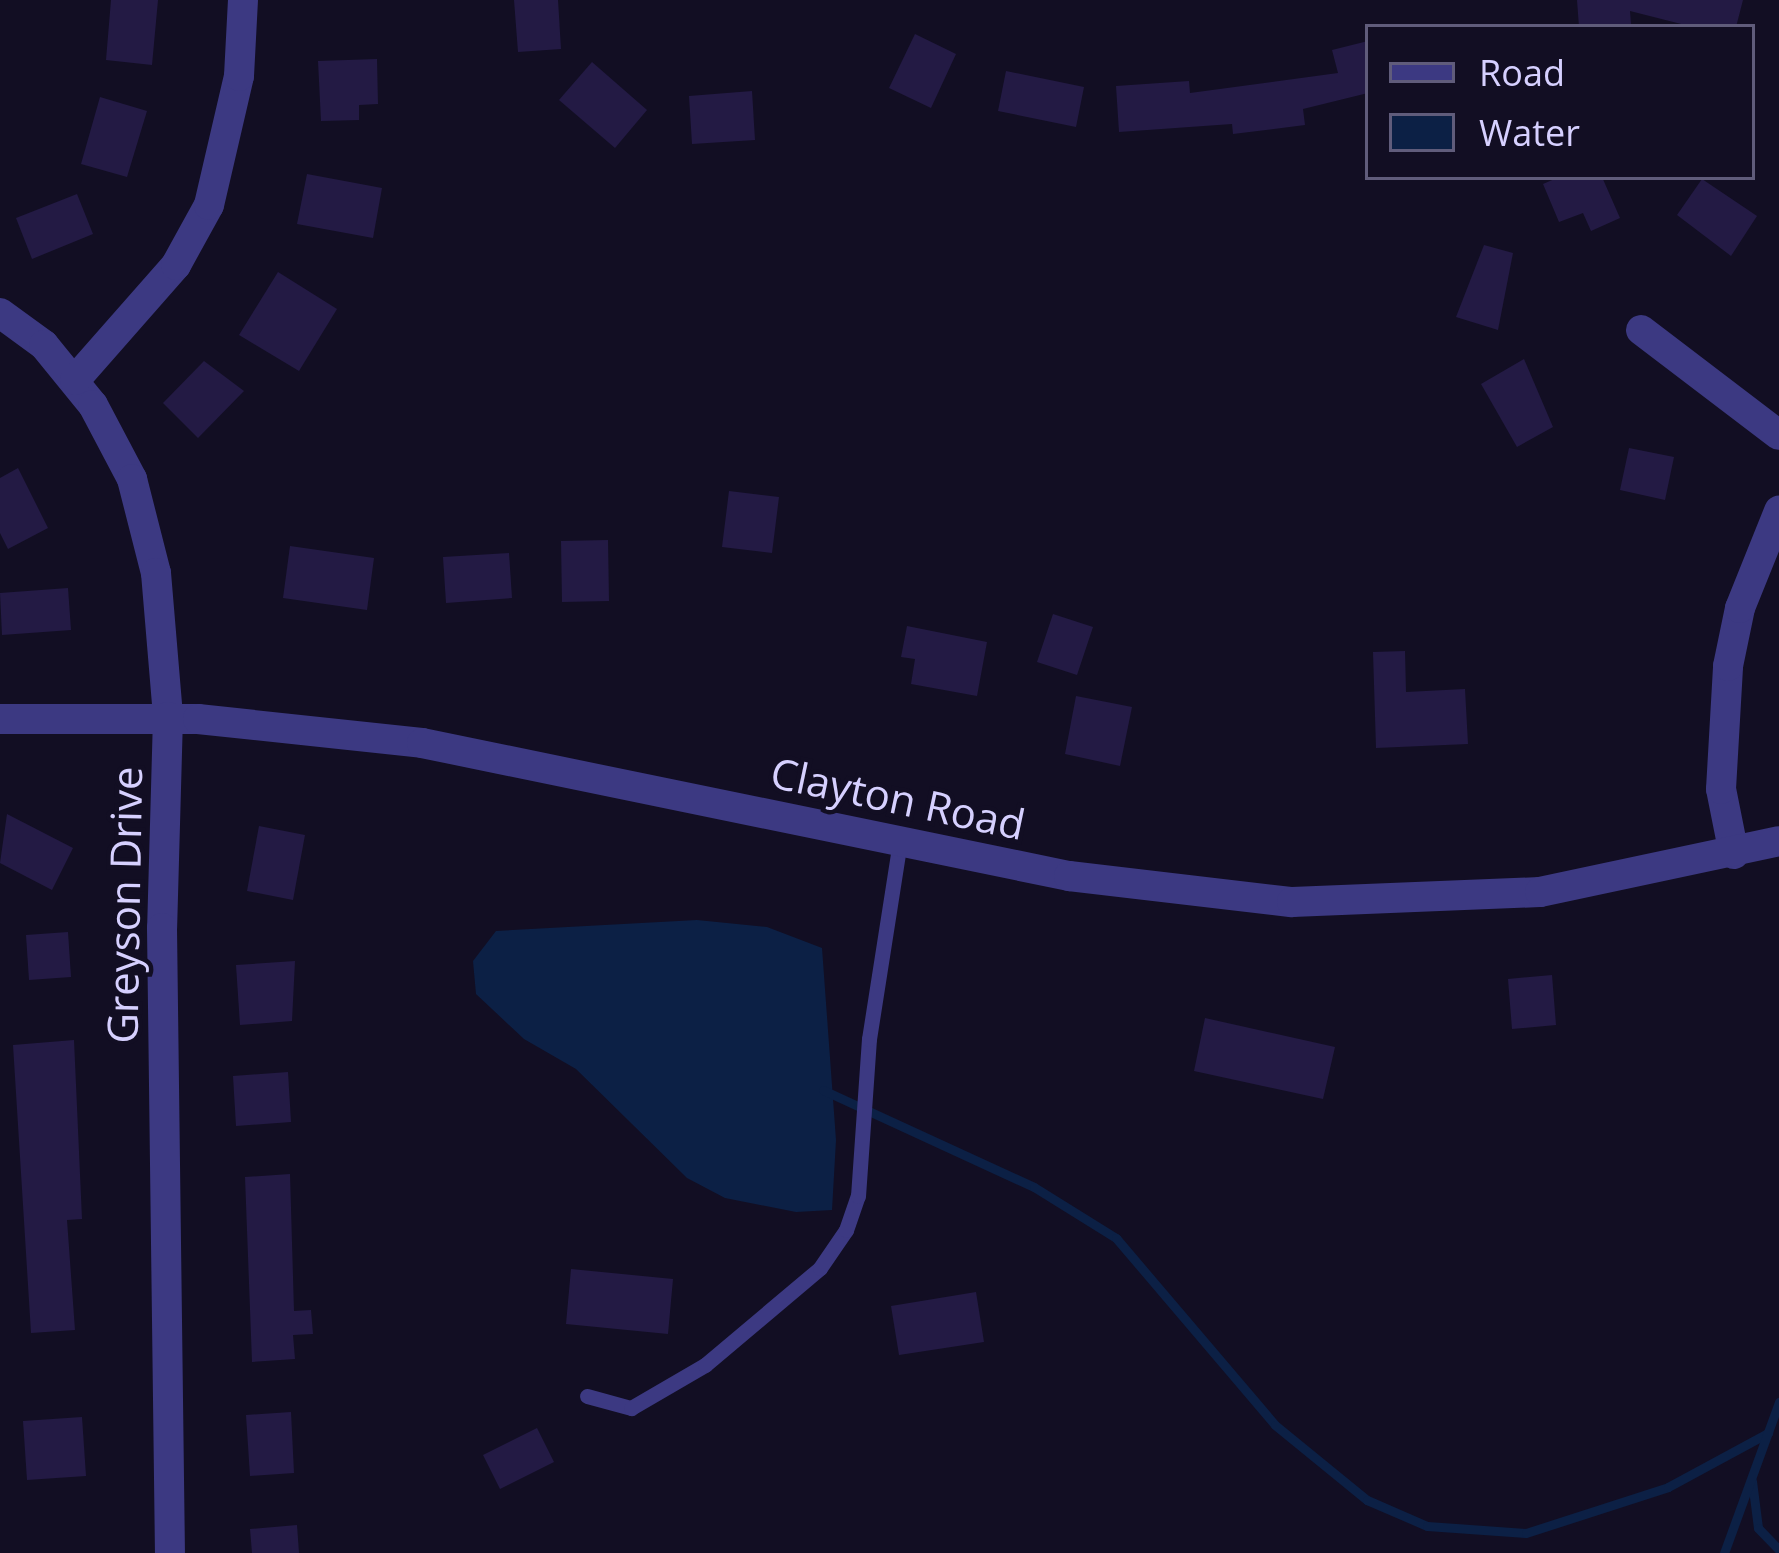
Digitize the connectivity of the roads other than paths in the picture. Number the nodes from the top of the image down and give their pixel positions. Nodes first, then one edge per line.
1 (243, 0) edge
2 (0, 313) edge
3 (1641, 330) dead end
4 (75, 380) junction
5 (1779, 436) edge
6 (1779, 511) edge
7 (168, 717) junction
8 (0, 719) edge
9 (900, 840) junction
10 (1779, 841) edge
11 (1734, 854) junction
12 (587, 1396) dead end
13 (170, 1552) edge
14 (146, 1553) edge

1 - 4 street
2 - 4 street, Greyson Drive
3 - 5 street
4 - 7 street, Greyson Drive
6 - 11 street
7 - 8 street, Clayton Road
7 - 9 street, Clayton Road
7 - 13 street, Greyson Drive
9 - 11 street, Clayton Road
9 - 12 lane
10 - 11 street, Clayton Road
13 - 14 street

